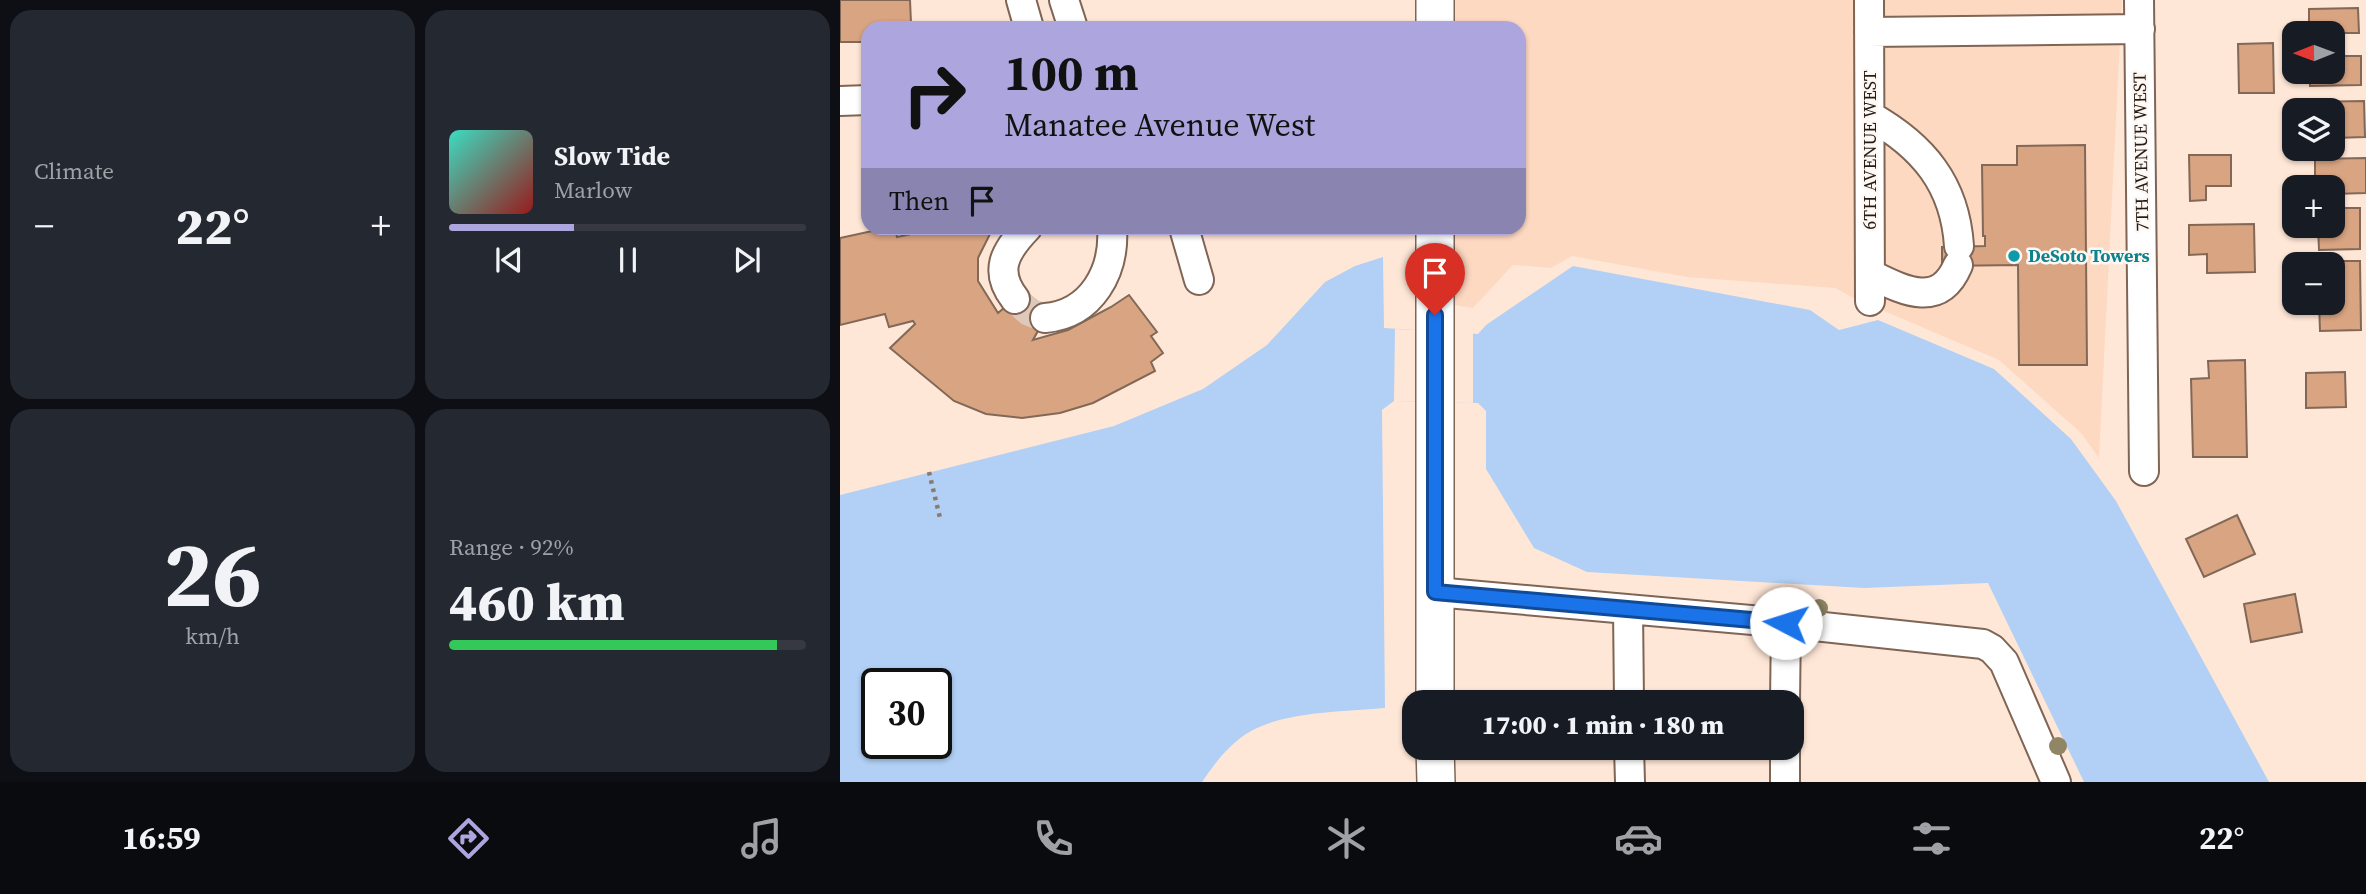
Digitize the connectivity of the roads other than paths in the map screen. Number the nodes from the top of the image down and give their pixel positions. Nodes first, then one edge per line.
1 (1021, 0) edge
2 (1065, 0) edge
3 (1435, 0) edge
4 (1869, 0) edge
5 (2140, 0) edge
6 (1027, 21) edge
7 (1071, 21) edge
8 (1435, 21) edge
9 (2140, 29) junction
10 (1869, 32) junction
11 (861, 100) edge
12 (840, 101) edge
13 (1870, 116) junction
14 (1022, 235) edge
15 (1111, 235) edge
16 (1186, 235) edge
17 (1435, 235) edge
18 (1199, 281) dead end
19 (1015, 299) tunnel mouth
20 (1045, 318) dead end
21 (2144, 471) dead end
22 (1435, 592) junction
23 (1628, 609) junction
24 (1786, 623) junction
25 (1435, 690) edge
26 (1629, 690) edge
27 (1785, 690) edge
28 (1435, 760) edge
29 (1629, 760) edge
30 (1785, 760) edge
31 (1436, 782) edge
32 (1630, 782) edge
33 (1784, 782) edge
34 (2056, 782) edge

1 - 6 street
2 - 7 street
3 - 8 main road
4 - 10 street, 6TH AVENUE WEST
5 - 9 street, 7TH AVENUE WEST
9 - 10 street
9 - 21 street, 7TH AVENUE WEST
10 - 13 street, 6TH AVENUE WEST
11 - 12 street
13 - 13 street, 6TH AVENUE WEST
14 - 19 street
15 - 20 street
16 - 18 street
17 - 22 main road
22 - 23 street
22 - 25 main road
23 - 24 street
23 - 26 street
24 - 27 street
24 - 34 street
28 - 31 main road
29 - 32 street
30 - 33 street

